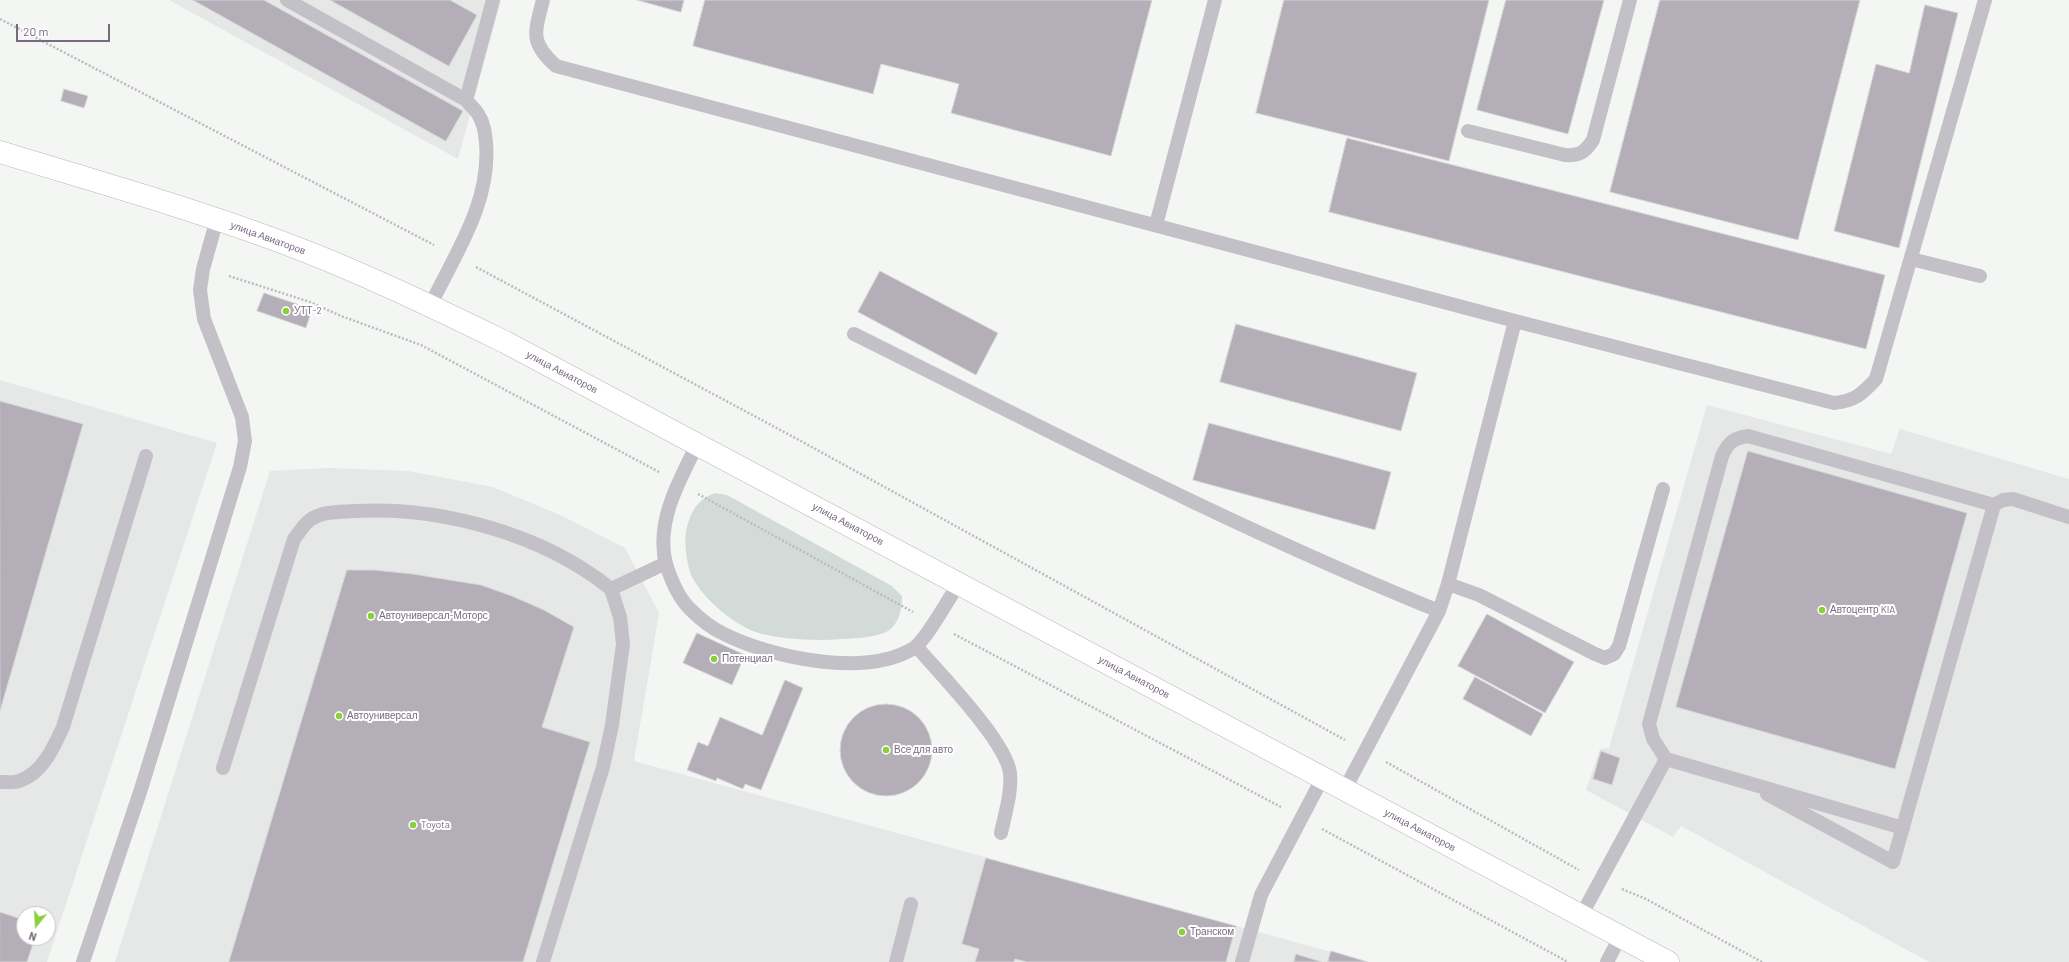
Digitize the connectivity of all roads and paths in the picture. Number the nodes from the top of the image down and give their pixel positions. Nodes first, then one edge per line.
1 (287, 0) edge
2 (543, 0) edge
3 (1215, 0) edge
4 (1630, 0) edge
5 (1985, 0) edge
6 (490, 1) edge
7 (0, 19) edge
8 (466, 100) junction
9 (1468, 131) dead end
10 (0, 152) edge
11 (217, 219) junction
12 (1156, 225) junction
13 (455, 256) junction
14 (1911, 260) junction
15 (229, 276) dead end
16 (1980, 276) dead end
17 (430, 306) junction
18 (1515, 321) junction
19 (854, 334) dead end
20 (698, 444) junction
21 (146, 456) dead end
22 (679, 483) junction
23 (1663, 489) dead end
24 (1994, 505) junction
25 (2069, 516) edge
26 (666, 563) junction
27 (959, 583) junction
28 (1448, 584) junction
29 (611, 589) junction
30 (1439, 611) junction
31 (934, 623) junction
32 (916, 646) junction
33 (1365, 751) junction
34 (1666, 759) junction
35 (223, 768) dead end
36 (1323, 777) junction
37 (1740, 780) junction
38 (0, 782) edge
39 (1345, 789) junction
40 (1301, 818) junction
41 (1903, 828) junction
42 (1001, 833) dead end
43 (1600, 880) junction
44 (912, 904) dead end
45 (1581, 916) junction
46 (1620, 937) junction
47 (83, 962) edge
48 (543, 962) edge
49 (896, 962) edge
50 (1242, 962) edge
51 (1568, 962) edge
52 (1607, 962) edge
53 (1668, 962) edge
54 (1762, 962) edge

1 - 8 lane
2 - 12 lane
3 - 12 lane
4 - 9 lane
5 - 14 lane
6 - 8 lane
7 - 13 path
8 - 13 lane
10 - 11 main road, улица Авиаторов
11 - 17 main road, улица Авиаторов
11 - 47 lane
12 - 18 lane
13 - 17 lane
13 - 33 path
14 - 16 lane
14 - 18 lane
15 - 22 path
17 - 20 main road, улица Авиаторов
18 - 28 lane
19 - 30 lane
20 - 22 lane
20 - 27 main road, улица Авиаторов
21 - 38 lane
22 - 26 lane
22 - 31 path
23 - 28 lane
24 - 25 lane
24 - 34 lane
24 - 41 lane
26 - 29 lane
26 - 32 lane
27 - 31 lane
27 - 36 main road, улица Авиаторов
28 - 30 lane
29 - 35 lane
29 - 48 lane
30 - 33 lane
31 - 32 lane
31 - 40 path
32 - 42 lane
33 - 39 lane
33 - 43 path
34 - 37 lane
34 - 43 lane
36 - 39 main road, улица Авиаторов
36 - 40 lane
37 - 41 lane
37 - 41 lane
39 - 45 main road, улица Авиаторов
40 - 50 lane
40 - 51 path
43 - 45 lane
43 - 54 path
44 - 49 lane
45 - 46 main road, улица Авиаторов
46 - 52 lane
46 - 53 main road, улица Авиаторов

